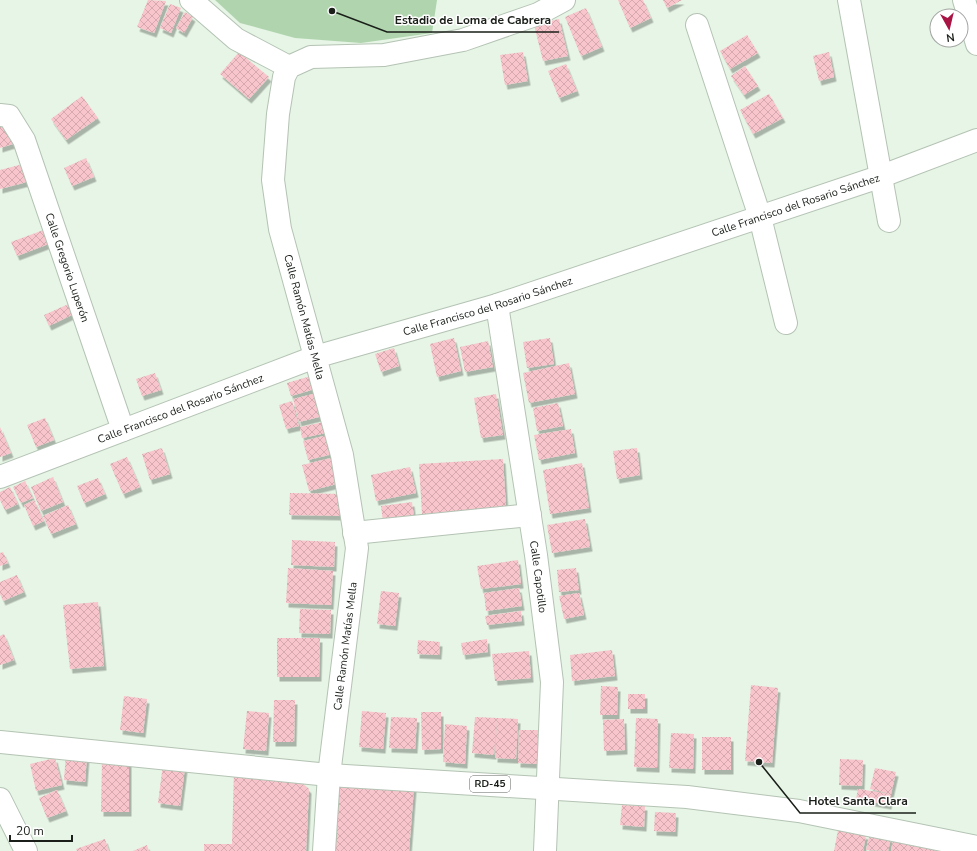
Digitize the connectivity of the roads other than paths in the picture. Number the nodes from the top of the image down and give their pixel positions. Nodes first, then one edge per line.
1 (191, 0) edge
2 (564, 0) edge
3 (849, 0) edge
4 (964, 0) edge
5 (697, 25) dead end
6 (977, 44) edge
7 (289, 67) junction
8 (0, 115) edge
9 (977, 140) edge
10 (882, 176) junction
11 (760, 217) junction
12 (890, 221) dead end
13 (497, 305) junction
14 (786, 323) dead end
15 (314, 357) junction
16 (123, 430) junction
17 (0, 478) edge
18 (530, 515) junction
19 (354, 533) junction
20 (0, 742) edge
21 (329, 775) junction
22 (547, 788) junction
23 (0, 799) edge
24 (977, 847) edge
25 (26, 851) edge
26 (324, 851) edge
27 (546, 851) edge

1 - 7 street
2 - 7 street
3 - 10 street
4 - 6 street
5 - 11 street
7 - 15 street, Calle Ramón Matías Mella
8 - 16 street, Calle Gregorio Luperón
9 - 10 street, Calle Francisco del Rosario Sánchez
10 - 11 street, Calle Francisco del Rosario Sánchez
10 - 12 street
11 - 13 street, Calle Francisco del Rosario Sánchez
11 - 14 street
13 - 15 street, Calle Francisco del Rosario Sánchez
13 - 18 street, Calle Capotillo
15 - 16 street, Calle Francisco del Rosario Sánchez
15 - 19 street, Calle Ramón Matías Mella
16 - 17 street, Calle Francisco del Rosario Sánchez
18 - 19 street
18 - 22 street, Calle Capotillo
19 - 21 street, Calle Ramón Matías Mella
20 - 21 street, RD-45
21 - 22 street, RD-45
21 - 26 street, Calle Ramón Matías Mella
22 - 24 street, RD-45
22 - 27 street, Calle Capotillo
23 - 25 street

